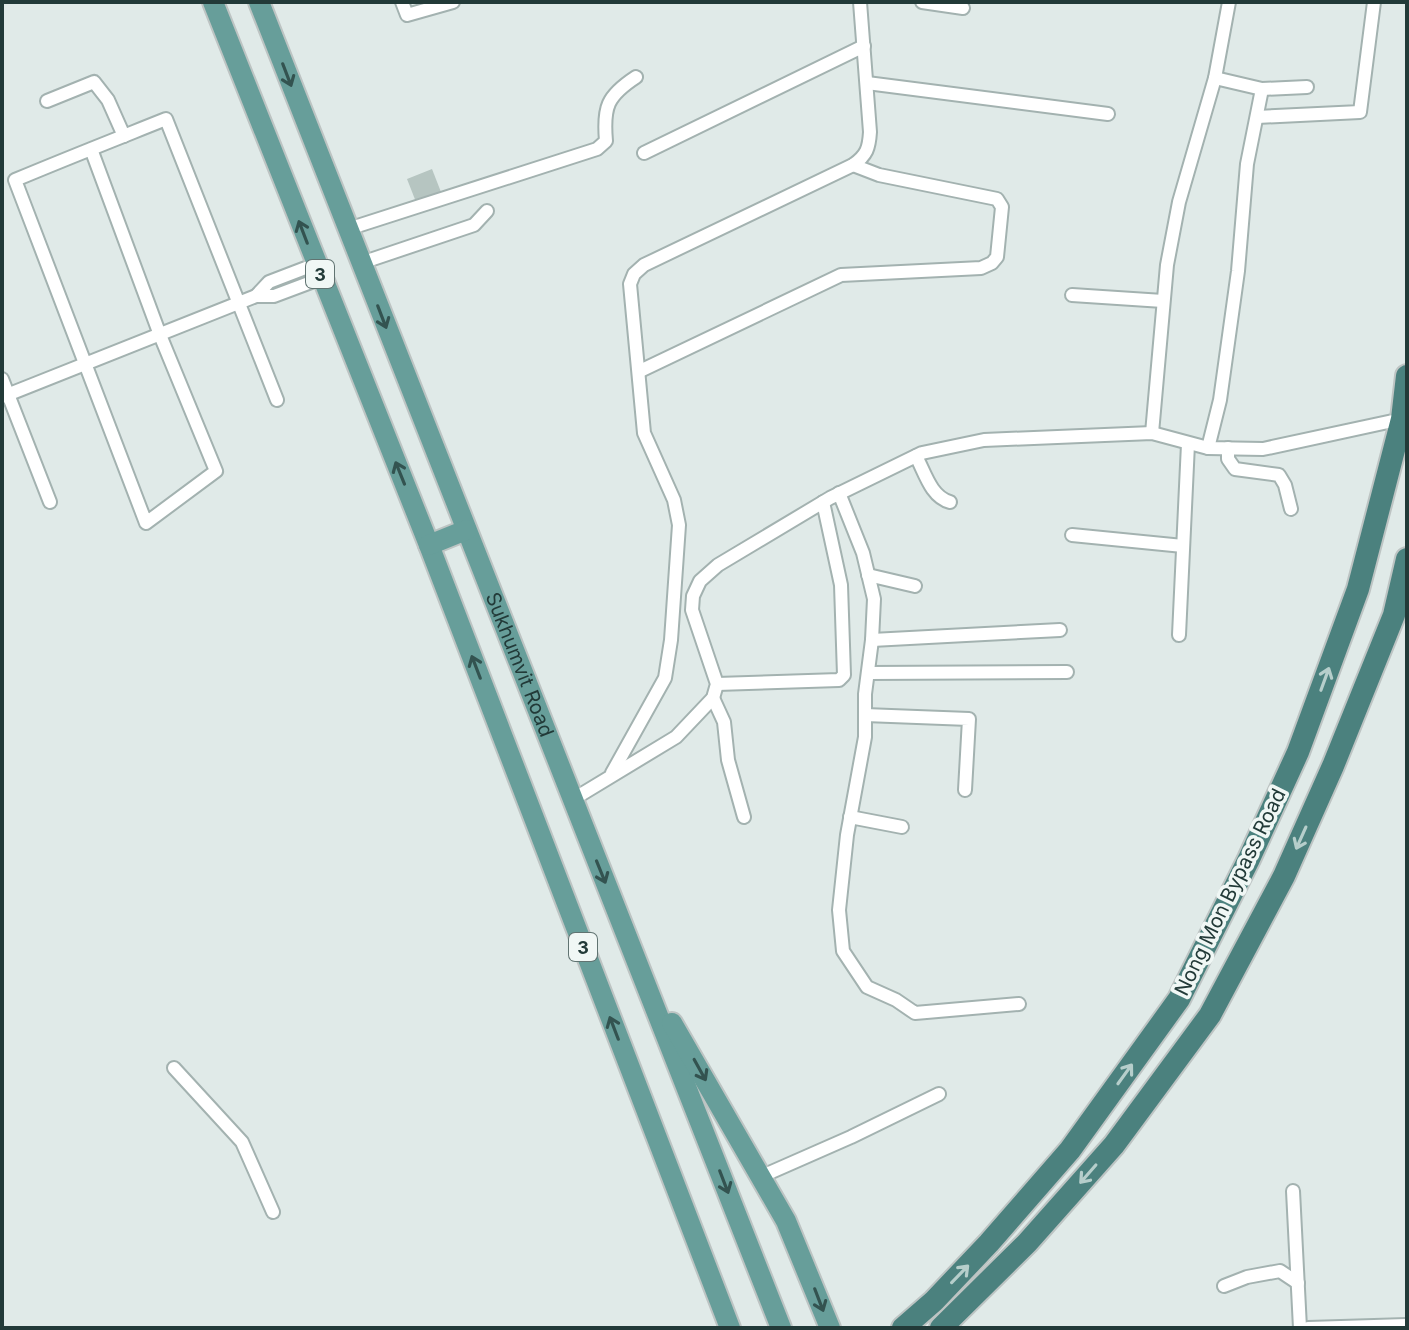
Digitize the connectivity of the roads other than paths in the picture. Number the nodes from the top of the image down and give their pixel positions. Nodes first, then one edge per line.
1 (213, 2) edge
2 (259, 2) edge
3 (402, 2) edge
4 (453, 2) edge
5 (860, 2) edge
6 (922, 2) edge
7 (1229, 2) edge
8 (1374, 2) edge
9 (963, 8) dead end
10 (864, 46) junction
11 (636, 77) dead end
12 (1215, 78) junction
13 (867, 83) junction
14 (1307, 87) dead end
15 (1262, 89) junction
16 (47, 101) dead end
17 (1108, 114) dead end
18 (1257, 117) junction
19 (124, 136) junction
20 (91, 149) junction
21 (644, 153) dead end
22 (853, 165) junction
23 (487, 211) dead end
24 (348, 229) junction
25 (361, 263) junction
26 (319, 271) junction
27 (1072, 295) dead end
28 (1163, 301) junction
29 (239, 303) junction
30 (160, 335) junction
31 (84, 365) junction
32 (640, 371) junction
33 (1407, 376) edge
34 (2, 379) edge
35 (5, 396) edge
36 (277, 400) dead end
37 (1402, 419) junction
38 (1152, 433) junction
39 (1188, 444) junction
40 (1208, 448) junction
41 (1228, 448) junction
42 (916, 456) junction
43 (839, 493) junction
44 (50, 502) dead end
45 (823, 502) junction
46 (950, 502) dead end
47 (1291, 509) dead end
48 (466, 530) junction
49 (1072, 535) dead end
50 (429, 545) junction
51 (1183, 546) junction
52 (1407, 559) edge
53 (868, 575) junction
54 (915, 586) dead end
55 (1060, 630) dead end
56 (1179, 635) dead end
57 (872, 640) junction
58 (1067, 672) dead end
59 (868, 673) junction
60 (717, 684) junction
61 (713, 698) junction
62 (865, 715) junction
63 (1298, 752) junction
64 (1333, 766) junction
65 (611, 776) junction
66 (965, 790) dead end
67 (572, 800) junction
68 (744, 817) dead end
69 (850, 817) junction
70 (902, 827) dead end
71 (645, 979) junction
72 (1019, 1004) dead end
73 (174, 1068) dead end
74 (939, 1094) dead end
75 (760, 1177) junction
76 (1293, 1191) dead end
77 (273, 1212) dead end
78 (1298, 1283) junction
79 (1224, 1286) dead end
80 (1407, 1325) edge
81 (730, 1328) edge
82 (781, 1328) edge
83 (830, 1328) edge
84 (903, 1328) edge
85 (941, 1328) edge
86 (1300, 1328) edge
87 (1308, 1328) edge

26 -> 1 main road, Sukhumvit Road / 3
2 -> 24 main road, Sukhumvit Road / 3
3 - 4 street
5 - 10 street
6 - 9 street
7 - 12 street
8 - 18 street
10 - 13 street
10 - 21 street
11 - 24 street
12 - 15 street
12 - 28 street
13 - 17 street
13 - 22 street
14 - 15 street
15 - 18 street
16 - 19 street
18 - 40 street
19 - 20 street
19 - 29 street
20 - 30 street
20 - 31 street
22 - 32 street
22 - 32 street
23 - 25 street
24 - 25 main road, Sukhumvit Road / 3
25 -> 48 main road, Sukhumvit Road / 3
26 - 29 street
50 -> 26 main road, Sukhumvit Road / 3
27 - 28 street
28 - 38 street
29 - 30 street
29 - 36 street
30 - 31 street
30 - 31 street
31 - 35 street
32 - 65 street
33 - 37 highway, Nong Mon Bypass Road
34 - 35 street
35 - 44 street
37 - 41 street
63 -> 37 highway, Nong Mon Bypass Road
38 - 39 street
38 - 42 street
39 - 40 street
39 - 51 street
40 - 41 street
41 - 47 street
42 - 43 street
42 - 46 street
43 - 45 street
43 - 53 street
45 - 60 street
45 - 60 street
48 - 50 main road
48 - 67 main road, Sukhumvit Road / 3
49 - 51 street
81 -> 50 main road, Sukhumvit Road / 3
51 - 56 street
52 - 64 highway, Nong Mon Bypass Road
53 - 54 street
53 - 57 street
55 - 57 street
57 - 59 street
58 - 59 street
59 - 62 street
60 - 61 street
61 - 65 street
61 - 68 street
62 - 66 street
62 - 69 street
63 - 64 highway
84 -> 63 highway, Nong Mon Bypass Road
64 -> 85 highway, Nong Mon Bypass Road
65 - 67 street
67 -> 71 main road, Sukhumvit Road / 3
69 - 70 street
69 - 72 street
71 -> 75 main road
71 -> 82 main road, Sukhumvit Road / 3
73 - 77 street
74 - 75 street
75 -> 83 main road
76 - 78 street
78 - 79 street
78 - 86 street
80 - 87 street

